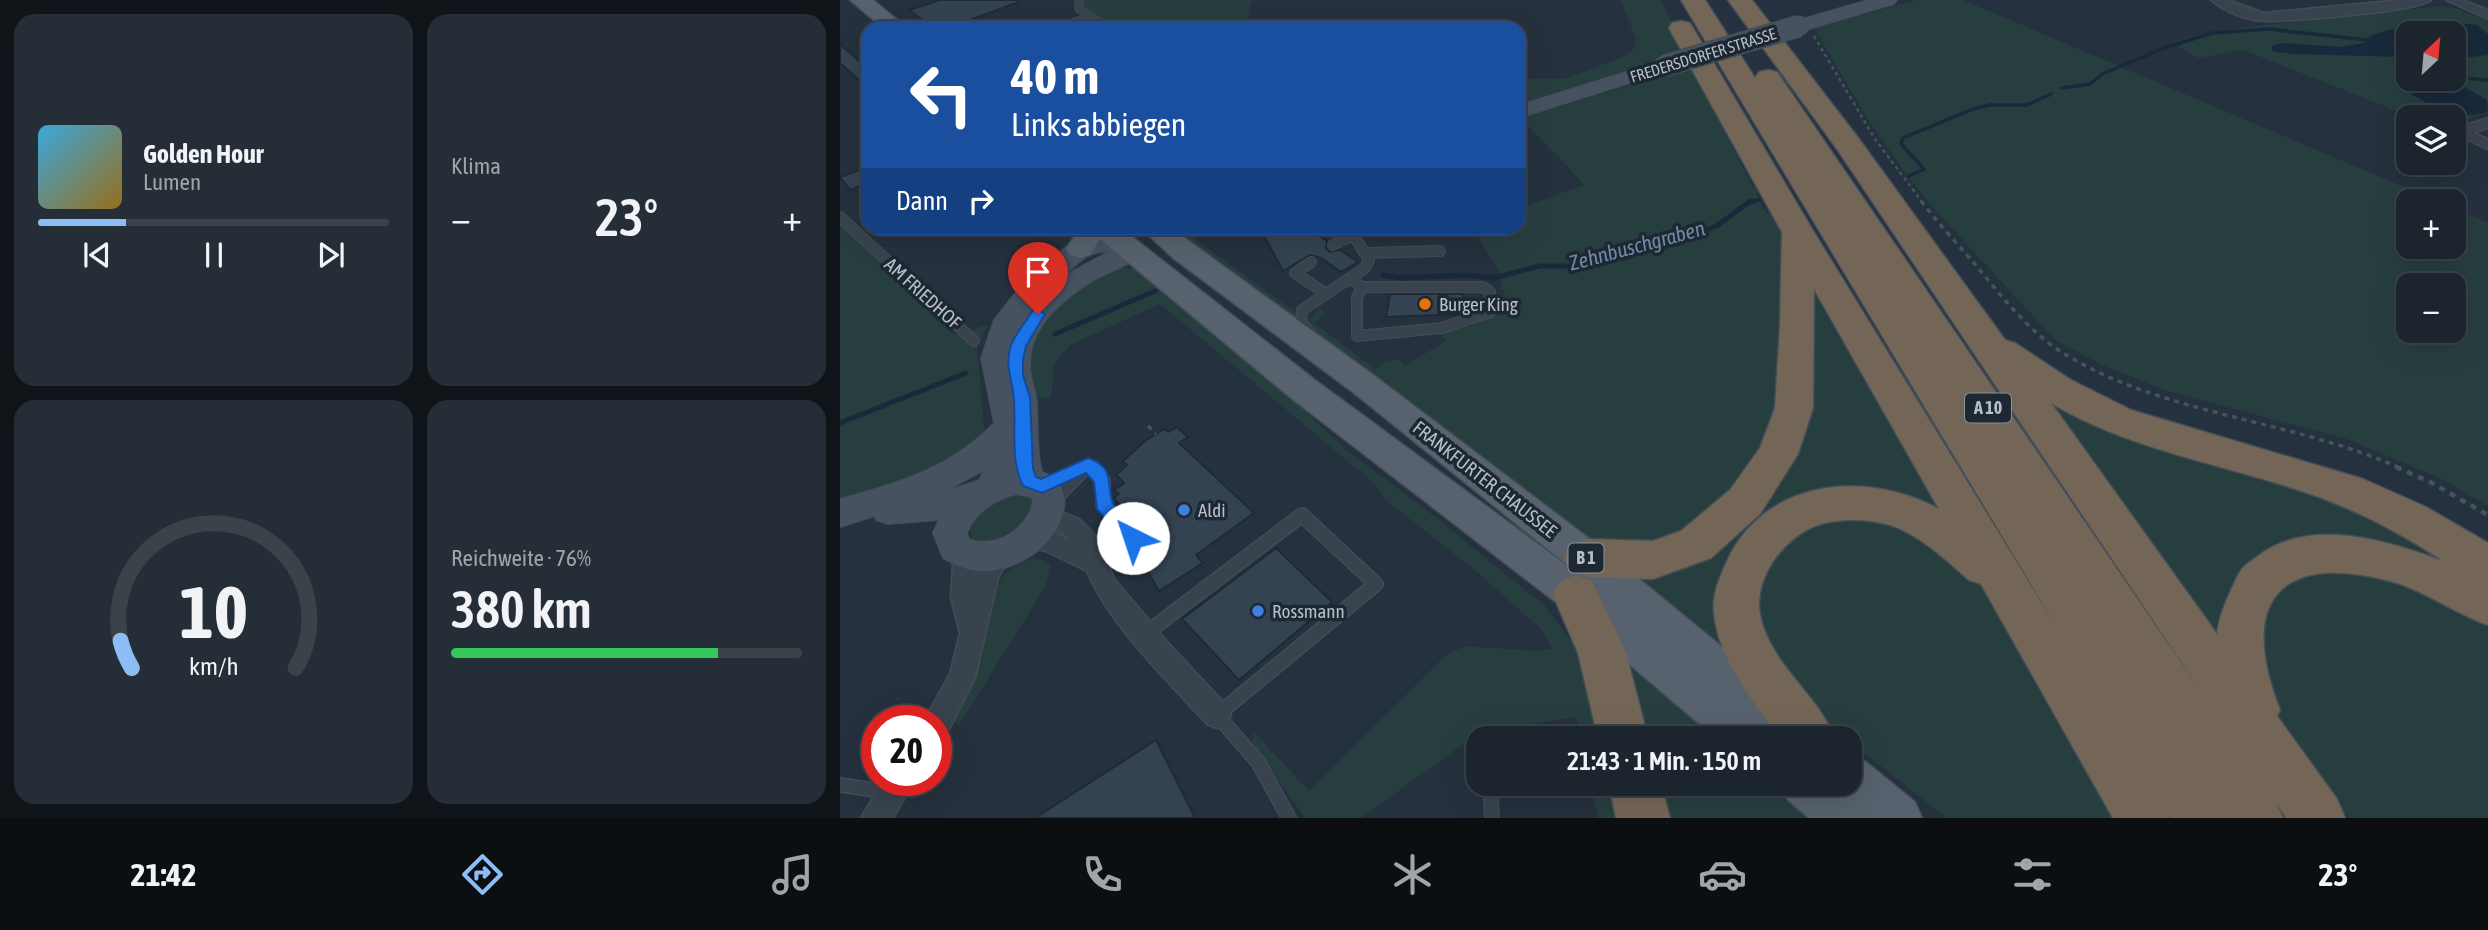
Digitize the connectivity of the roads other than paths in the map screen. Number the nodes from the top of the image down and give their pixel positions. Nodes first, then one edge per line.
1 (860, 0) edge
2 (1079, 0) edge
3 (1670, 0) edge
4 (1693, 0) edge
5 (1717, 0) edge
6 (1740, 0) edge
7 (1888, 0) edge
8 (2217, 0) edge
9 (2425, 0) edge
10 (2452, 0) edge
11 (2402, 2) edge
12 (2488, 15) edge
13 (1089, 17) junction
14 (887, 21) edge
15 (1078, 21) edge
16 (1097, 21) edge
17 (1526, 110) edge
18 (2488, 123) edge
19 (2488, 144) edge
20 (840, 216) edge
21 (1796, 229) junction
22 (1127, 235) edge
23 (1139, 235) edge
24 (1141, 235) edge
25 (1142, 235) edge
26 (1346, 235) edge
27 (1354, 235) edge
28 (1087, 238) edge
29 (1333, 245) dead end
30 (1440, 251) dead end
31 (1365, 253) junction
32 (1311, 262) dead end
33 (1350, 278) junction
34 (1362, 288) junction
35 (1325, 293) junction
36 (1979, 334) junction
37 (974, 341) dead end
38 (1365, 385) junction
39 (1010, 426) junction
40 (1088, 465) junction
41 (983, 493) junction
42 (1040, 505) junction
43 (840, 514) edge
44 (955, 543) junction
45 (1000, 553) junction
46 (1148, 555) dead end
47 (2488, 567) edge
48 (1581, 576) junction
49 (2003, 582) junction
50 (2488, 605) edge
51 (972, 631) junction
52 (1145, 634) junction
53 (947, 705) edge
54 (1217, 715) junction
55 (1620, 726) edge
56 (1737, 726) edge
57 (1784, 726) edge
58 (1801, 726) edge
59 (2270, 747) junction
60 (840, 786) edge
61 (861, 786) edge
62 (1862, 788) edge
63 (890, 796) edge
64 (1491, 796) edge
65 (1638, 796) edge
66 (1818, 796) edge
67 (876, 818) edge
68 (1289, 818) edge
69 (1492, 818) edge
70 (1643, 818) edge
71 (1844, 818) edge
72 (1899, 818) edge
73 (2143, 818) edge
74 (2201, 818) edge
75 (2256, 818) edge
76 (2318, 818) edge

1 - 14 main road
2 - 13 lane
3 - 21 highway
4 - 74 highway, A 10
5 - 75 highway, A 10
6 - 36 highway
7 - 17 street, FREDERSDORFER STRASSE, bridge
8 - 11 street
9 - 11 street
10 - 12 street
13 - 15 lane
13 - 16 lane
18 - 19 street
20 - 37 lane, AM FRIEDHOF
21 - 48 highway
21 - 49 highway
22 - 28 street
23 - 42 street
24 - 48 main road, FRANKFURTER CHAUSSEE / B 1
25 - 38 main road, FRANKFURTER CHAUSSEE / B 1
26 - 29 lane
27 - 31 lane
28 - 39 street
30 - 31 lane
31 - 33 lane
32 - 35 lane
33 - 34 lane
33 - 35 lane
34 - 34 lane
35 - 38 lane
36 - 47 highway
36 - 59 highway
38 - 48 main road, FRANKFURTER CHAUSSEE / B 1
39 - 41 street
39 - 43 street
40 - 42 lane
40 - 42 lane
40 - 46 lane
41 - 42 street
41 - 43 street
41 - 44 street
42 - 45 street
42 - 52 street
43 - 44 street
44 - 45 street
44 - 51 street
45 - 51 street
48 - 55 highway
48 - 56 main road, FRANKFURTER CHAUSSEE / B 1
48 - 57 main road, FRANKFURTER CHAUSSEE / B 1
49 - 58 highway
49 - 73 highway
50 - 59 highway
51 - 53 street
52 - 54 street
52 - 54 lane
54 - 68 lane
59 - 76 highway
60 - 61 lane
62 - 72 main road
63 - 67 street
64 - 69 lane
65 - 70 highway
66 - 71 main road

